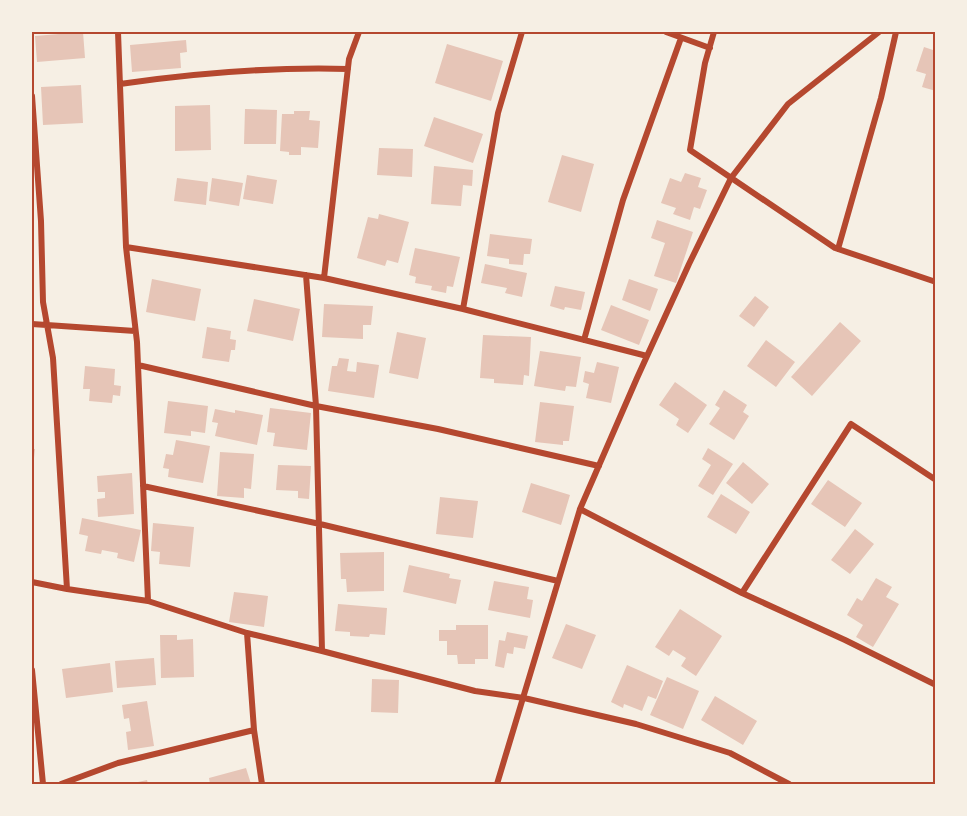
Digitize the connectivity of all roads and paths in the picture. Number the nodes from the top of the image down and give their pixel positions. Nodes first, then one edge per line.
1 (118, 32) edge
2 (359, 32) edge
3 (522, 32) edge
4 (666, 32) edge
5 (714, 32) edge
6 (879, 32) edge
7 (896, 32) edge
8 (681, 38) junction
9 (710, 48) junction
10 (348, 69) junction
11 (120, 84) junction
12 (32, 96) edge
13 (731, 178) junction
14 (126, 248) junction
15 (838, 249) junction
16 (306, 275) junction
17 (324, 278) junction
18 (936, 282) edge
19 (463, 309) junction
20 (32, 324) edge
21 (46, 324) junction
22 (135, 331) junction
23 (584, 340) junction
24 (647, 356) junction
25 (138, 365) junction
26 (316, 406) junction
27 (599, 466) junction
28 (936, 480) edge
29 (143, 486) junction
30 (580, 509) junction
31 (320, 524) junction
32 (558, 581) junction
33 (32, 582) edge
34 (67, 589) junction
35 (742, 593) junction
36 (148, 601) junction
37 (247, 633) junction
38 (322, 651) junction
39 (32, 670) edge
40 (936, 685) edge
41 (524, 698) junction
42 (254, 730) junction
43 (43, 784) edge
44 (61, 784) edge
45 (261, 784) edge
46 (497, 784) edge
47 (789, 784) edge

1 - 11 street
2 - 10 street
3 - 19 street
4 - 8 street
5 - 9 street
6 - 13 street
7 - 15 street
8 - 9 street
8 - 23 street
9 - 13 street
10 - 11 street
10 - 17 street
11 - 14 street
12 - 21 street
13 - 15 street
13 - 24 street
14 - 16 street
14 - 22 street
15 - 18 street
16 - 17 street
16 - 26 street
17 - 19 street
19 - 23 street
20 - 21 street
21 - 22 street
21 - 34 street
22 - 25 street
23 - 24 street
24 - 27 street
25 - 26 street
25 - 29 street
26 - 27 street
26 - 31 street
27 - 30 street
28 - 35 street
29 - 31 street
29 - 36 street
30 - 32 street
30 - 35 street
31 - 32 street
31 - 38 street
32 - 41 street
33 - 34 street
34 - 36 street
35 - 40 street
36 - 37 street
37 - 38 street
37 - 42 street
38 - 41 street
39 - 43 street
41 - 46 street
41 - 47 street
42 - 44 street
42 - 45 street

